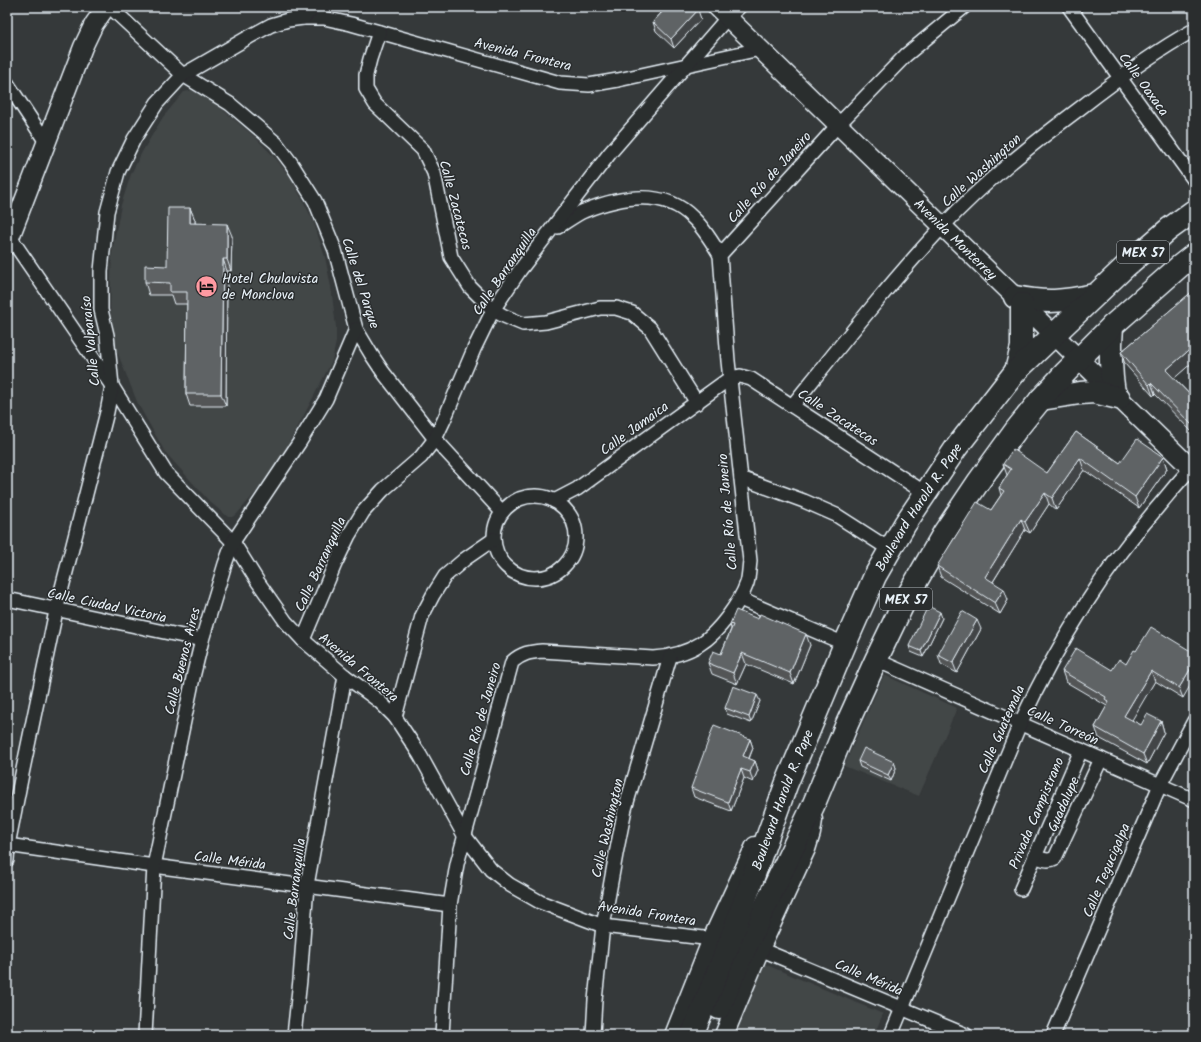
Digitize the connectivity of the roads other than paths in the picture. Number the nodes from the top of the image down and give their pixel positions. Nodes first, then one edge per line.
1 (106, 7) edge
2 (110, 7) edge
3 (315, 7) edge
4 (964, 7) edge
5 (1069, 7) edge
6 (728, 10) edge
7 (303, 18) junction
8 (1194, 30) edge
9 (379, 32) junction
10 (760, 49) junction
11 (685, 66) junction
12 (183, 75) junction
13 (1120, 78) junction
14 (7, 82) edge
15 (838, 125) junction
16 (46, 142) junction
17 (1194, 180) edge
18 (1194, 211) edge
19 (942, 227) junction
20 (551, 231) junction
21 (8, 239) edge
22 (720, 255) junction
23 (1194, 255) edge
24 (1094, 295) junction
25 (1018, 301) junction
26 (493, 310) junction
27 (1112, 326) junction
28 (356, 328) junction
29 (1053, 335) junction
30 (1079, 359) junction
31 (1016, 370) junction
32 (730, 378) junction
33 (112, 386) junction
34 (1116, 396) junction
35 (1041, 400) junction
36 (697, 403) junction
37 (792, 406) junction
38 (435, 439) junction
39 (1193, 468) edge
40 (741, 478) junction
41 (925, 493) junction
42 (554, 501) junction
43 (502, 512) junction
44 (494, 539) junction
45 (233, 542) junction
46 (889, 549) junction
47 (7, 599) edge
48 (740, 599) junction
49 (56, 611) junction
50 (202, 640) junction
51 (303, 640) junction
52 (845, 644) junction
53 (670, 657) junction
54 (876, 660) junction
55 (345, 676) junction
56 (395, 718) junction
57 (1194, 721) edge
58 (1020, 724) junction
59 (1081, 750) junction
60 (1101, 759) junction
61 (786, 785) junction
62 (1160, 785) junction
63 (1194, 800) edge
64 (813, 806) junction
65 (464, 835) junction
66 (8, 845) edge
67 (1035, 856) junction
68 (7, 860) edge
69 (154, 866) junction
70 (308, 886) junction
71 (1021, 889) dead end
72 (450, 904) junction
73 (603, 926) junction
74 (712, 939) junction
75 (760, 949) junction
76 (712, 1007) junction
77 (902, 1008) junction
78 (145, 1035) edge
79 (294, 1035) edge
80 (442, 1035) edge
81 (593, 1035) edge
82 (674, 1035) edge
83 (692, 1035) edge
84 (708, 1035) edge
85 (724, 1035) edge
86 (891, 1035) edge
87 (966, 1035) edge
88 (1052, 1035) edge

1 - 16 street
2 - 12 street, Calle del Parque
3 - 7 street
4 - 15 street, Calle Río de Janeiro
5 - 13 street, Calle Oaxaca
6 - 10 street, Avenida Monterrey
6 - 11 street, Calle Barranquilla
7 - 9 street, Avenida Frontera
7 - 12 street, Calle Valparaíso
8 - 13 street, Calle Washington
9 - 11 street, Avenida Frontera
9 - 26 street, Calle Zacatecas
10 - 11 street, Avenida Frontera
10 - 15 street, Avenida Monterrey
11 - 20 street, Calle Barranquilla
12 - 28 street, Calle del Parque
12 - 33 street, Calle Valparaíso
13 - 17 street, Calle Oaxaca
13 - 19 street, Calle Washington
14 - 16 street
15 - 19 street, Avenida Monterrey
15 - 22 street, Calle Río de Janeiro
16 - 21 street
18 - 24 highway, Boulevard Harold R. Pape / MEX 57
19 - 25 street, Avenida Monterrey
19 - 37 street, Calle Washington
20 - 22 street
20 - 26 street, Calle Barranquilla
21 - 33 street, Avenida Frontera
22 - 32 street, Calle Río de Janeiro
23 - 27 highway, Boulevard Harold R. Pape / MEX 57
24 - 25 highway
24 - 29 highway, Boulevard Harold R. Pape / MEX 57
25 - 29 street, Avenida Monterrey
25 - 31 highway
26 - 36 street, Calle Zacatecas
26 - 38 street, Calle Barranquilla
27 - 30 highway, Boulevard Harold R. Pape / MEX 57
27 - 34 highway
28 - 38 street, Calle del Parque
28 - 45 street, Calle Buenos Aires
29 - 30 street, Avenida Monterrey
29 - 31 highway, Boulevard Harold R. Pape / MEX 57
30 - 34 street, Avenida Monterrey
30 - 35 highway, Boulevard Harold R. Pape / MEX 57
31 - 41 highway, Boulevard Harold R. Pape / MEX 57
32 - 36 street, Calle Jamaica
32 - 37 street, Calle Zacatecas
32 - 40 street, Calle Río de Janeiro
33 - 45 street, Avenida Frontera
33 - 49 street, Calle Valparaíso
34 - 35 highway
34 - 39 street, Avenida Monterrey
35 - 54 highway, Boulevard Harold R. Pape / MEX 57
36 - 42 street, Calle Jamaica
37 - 41 street, Calle Zacatecas
38 - 43 street, Calle del Parque
38 - 51 street, Calle Barranquilla
39 - 58 street, Calle Guatemala
40 - 46 street
40 - 48 street, Calle Río de Janeiro
41 - 46 highway, Boulevard Harold R. Pape / MEX 57
42 - 43 street
42 - 44 street
43 - 44 street
44 - 56 street
45 - 50 street, Calle Buenos Aires
45 - 51 street, Avenida Frontera
46 - 52 highway, Boulevard Harold R. Pape / MEX 57
47 - 49 street, Calle Ciudad Victoria
48 - 52 street
48 - 53 street, Calle Río de Janeiro
49 - 50 street, Calle Ciudad Victoria
49 - 66 street, Calle Valparaíso
50 - 69 street, Calle Buenos Aires
51 - 55 street, Avenida Frontera
52 - 61 highway, Boulevard Harold R. Pape / MEX 57
53 - 65 street, Calle Río de Janeiro
53 - 73 street, Calle Washington
54 - 58 street, Calle Torreón
54 - 64 highway, Boulevard Harold R. Pape / MEX 57
55 - 56 street, Avenida Frontera
55 - 70 street, Calle Barranquilla
56 - 65 street, Avenida Frontera
57 - 62 street, Calle Tegucigalpa
58 - 59 street, Calle Torreón
58 - 77 street, Calle Guatemala
59 - 60 street, Calle Torreón
59 - 67 street, Privada Campistrano
60 - 62 street, Calle Torreón
60 - 67 street, Guadalupe
61 - 74 street
61 - 76 highway, Boulevard Harold R. Pape / MEX 57
62 - 63 street, Calle Torreón
62 - 88 street, Calle Tegucigalpa
64 - 75 street
64 - 76 highway, Boulevard Harold R. Pape / MEX 57
65 - 72 street, Calle Río de Janeiro
65 - 73 street, Avenida Frontera
66 - 68 street, Calle Valparaíso
66 - 69 street, Calle Mérida
67 - 71 street, Privada Campistrano
69 - 70 street, Calle Mérida
69 - 78 street, Calle Buenos Aires
70 - 72 street, Calle Mérida
70 - 79 street, Calle Barranquilla
72 - 80 street, Calle Río de Janeiro
73 - 74 street, Avenida Frontera
73 - 81 street, Calle Washington
74 - 82 street
75 - 77 street, Calle Mérida
75 - 85 street
76 - 83 highway, Boulevard Harold R. Pape / MEX 57
76 - 84 highway, Boulevard Harold R. Pape / MEX 57
77 - 86 street, Calle Guatemala
77 - 87 street, Calle Mérida

